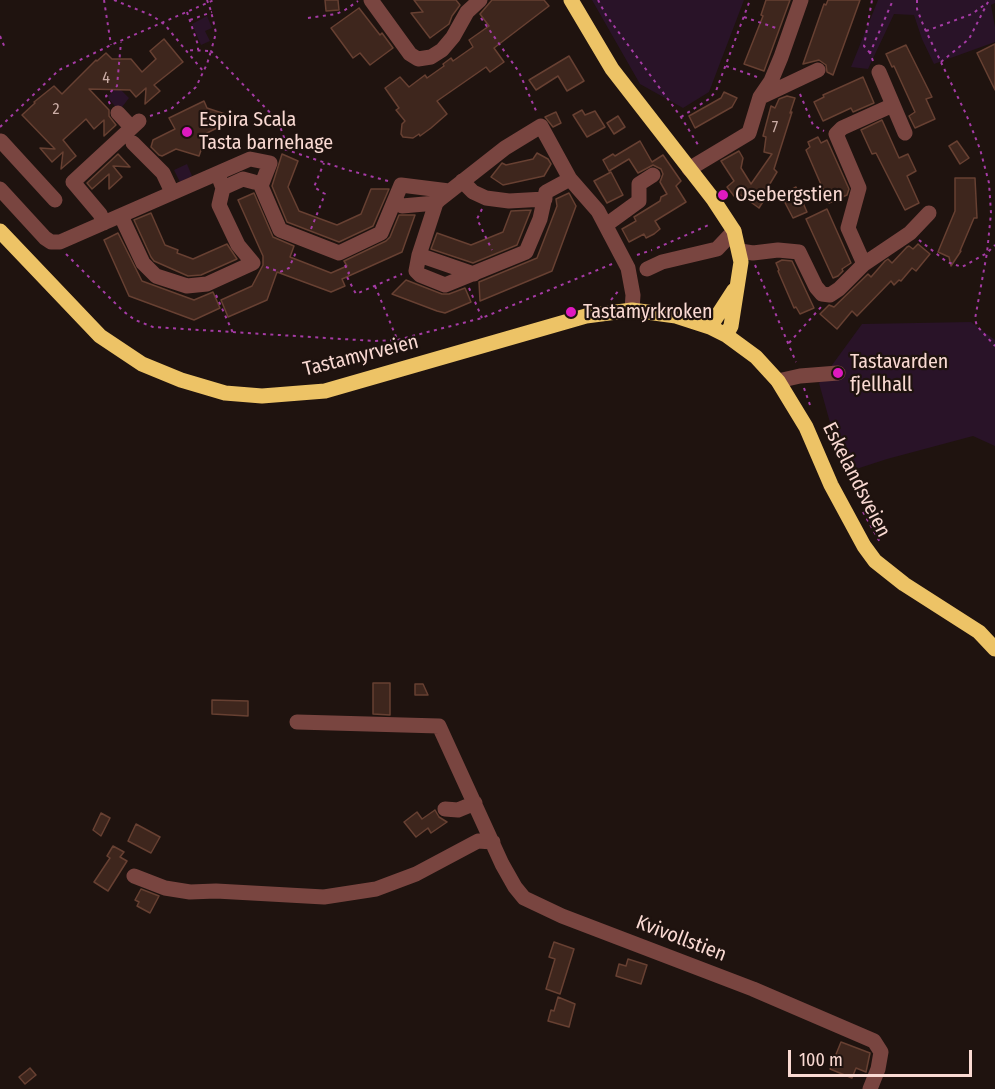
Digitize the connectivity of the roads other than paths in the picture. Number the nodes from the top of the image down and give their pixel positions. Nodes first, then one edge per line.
1 (371, 0) edge
2 (571, 0) edge
3 (801, 0) edge
4 (476, 3) edge
5 (818, 70) dead end
6 (879, 72) road end
7 (760, 97) junction
8 (893, 105) junction
9 (118, 113) road end
10 (905, 133) dead end
11 (1, 141) edge
12 (133, 143) dead end
13 (689, 169) junction
14 (216, 173) junction
15 (653, 175) dead end
16 (570, 179) junction
17 (462, 181) junction
18 (254, 182) dead end
19 (223, 188) junction
20 (0, 189) edge
21 (449, 191) junction
22 (172, 192) junction
23 (545, 199) junction
24 (55, 200) dead end
25 (436, 203) junction
26 (402, 206) dead end
27 (929, 213) dead end
28 (122, 216) junction
29 (104, 224) junction
30 (606, 225) junction
31 (0, 231) edge
32 (734, 231) junction
33 (747, 252) junction
34 (864, 264) junction
35 (647, 269) dead end
36 (737, 285) junction
37 (632, 310) junction
38 (710, 327) junction
39 (726, 335) junction
40 (838, 374) dead end
41 (778, 381) junction
42 (995, 649) edge
43 (297, 722) dead end
44 (476, 803) junction
45 (445, 809) dead end
46 (493, 842) junction
47 (134, 876) dead end
48 (870, 1089) edge

1 - 4 street
2 - 13 main road
3 - 7 street
5 - 7 street
6 - 8 street
7 - 13 street
8 - 10 street
8 - 34 street
9 - 29 street
11 - 24 street
12 - 22 street
13 - 32 main road
14 - 19 street
14 - 21 street
14 - 22 street
15 - 30 street
16 - 17 street
16 - 23 street
16 - 30 street
17 - 21 street
17 - 23 street
18 - 19 street
19 - 28 street
20 - 29 street
21 - 25 street
22 - 28 street
23 - 25 street
25 - 26 street
27 - 34 street
28 - 29 street
30 - 37 street
31 - 37 main road, Tastamyrveien
32 - 33 main road
32 - 35 street
33 - 34 street
33 - 36 main road
36 - 38 main road
36 - 39 main road
37 - 38 main road, Tastamyrveien
38 - 39 main road, Eskelandsveien
39 - 41 main road, Eskelandsveien
40 - 41 street
41 - 42 main road, Eskelandsveien
43 - 44 street, Kvivollstien
44 - 45 street
44 - 46 street, Kvivollstien
46 - 47 street
46 - 48 street, Kvivollstien

